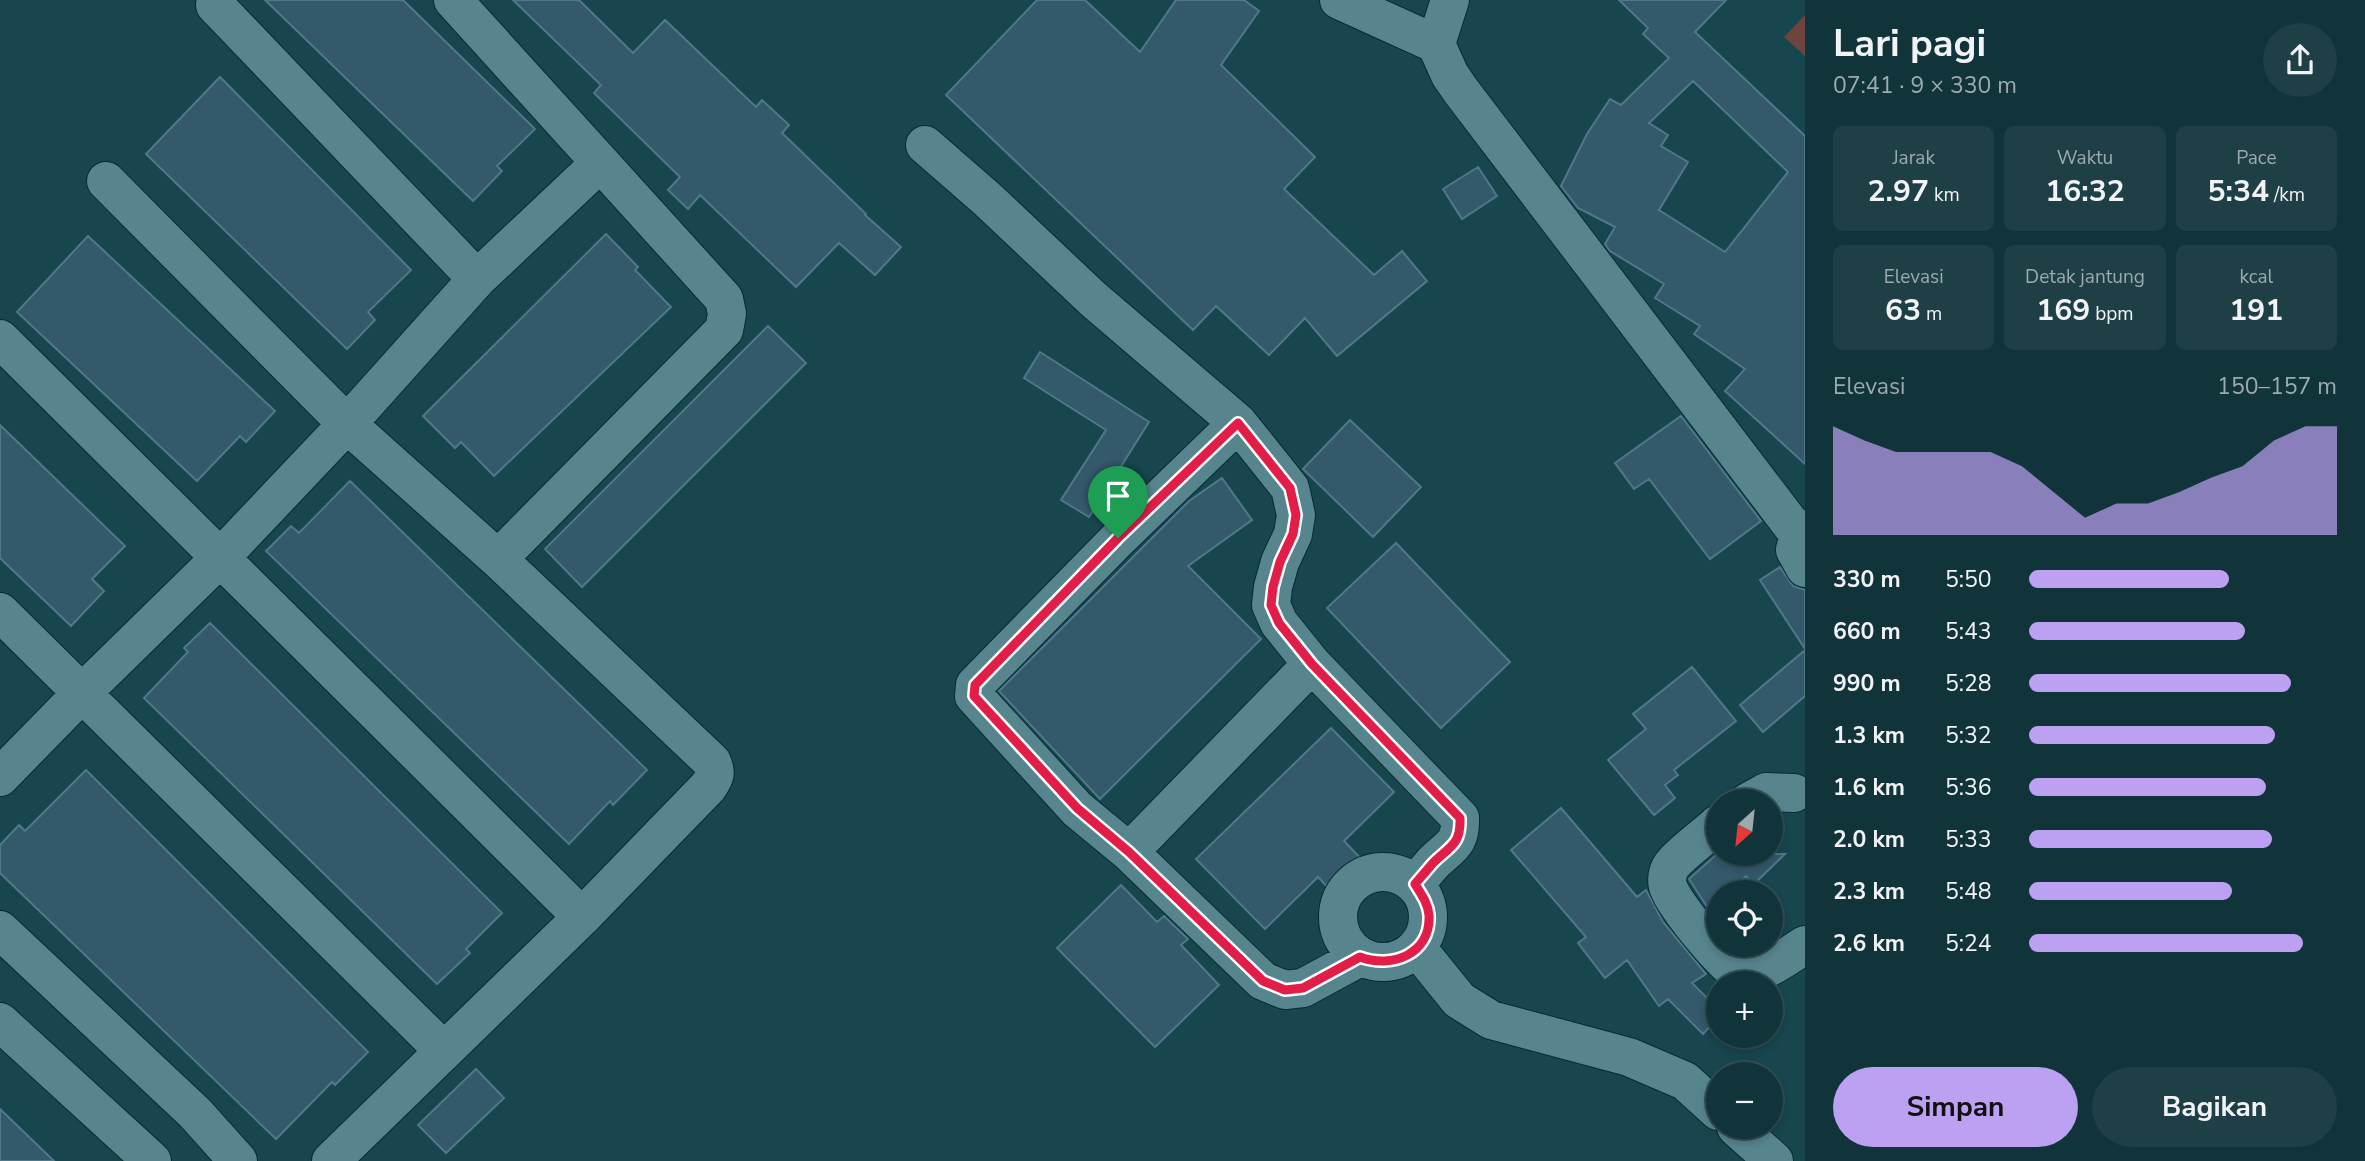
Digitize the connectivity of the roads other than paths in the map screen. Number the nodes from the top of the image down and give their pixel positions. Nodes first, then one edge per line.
1 (453, 0) edge
2 (1339, 0) edge
3 (1450, 0) edge
4 (215, 5) dead end
5 (1436, 44) junction
6 (925, 145) dead end
7 (600, 163) junction
8 (106, 181) dead end
9 (477, 279) junction
10 (0, 339) edge
11 (1238, 423) junction
12 (348, 424) junction
13 (1803, 544) edge
14 (221, 557) junction
15 (498, 559) junction
16 (0, 612) edge
17 (1312, 664) junction
18 (82, 693) junction
19 (0, 777) edge
20 (1783, 793) edge
21 (1794, 793) dead end
22 (1706, 835) edge
23 (1129, 852) junction
24 (1415, 884) junction
25 (582, 917) junction
26 (0, 930) edge
27 (1805, 946) edge
28 (1417, 948) junction
29 (1360, 957) junction
30 (0, 1022) edge
31 (444, 1051) junction
32 (1706, 1100) edge
33 (1749, 1139) edge
34 (152, 1161) edge
35 (238, 1161) edge
36 (331, 1161) edge
37 (1774, 1161) edge

1 - 7 street
2 - 5 street
3 - 5 street
4 - 9 street
5 - 13 street
6 - 11 street
7 - 9 street
7 - 15 street
8 - 12 street
9 - 12 street
10 - 14 street
11 - 17 street
11 - 23 street
12 - 14 street
12 - 15 street
14 - 18 street
14 - 25 street
15 - 25 street
16 - 18 street
17 - 23 street
17 - 24 street
18 - 19 street
18 - 31 street
20 - 21 street
22 - 27 street
23 - 29 street
24 - 28 street
24 - 29 street
25 - 31 street
26 - 35 street
28 - 29 street
28 - 32 street
30 - 34 street
31 - 36 street
33 - 37 street

